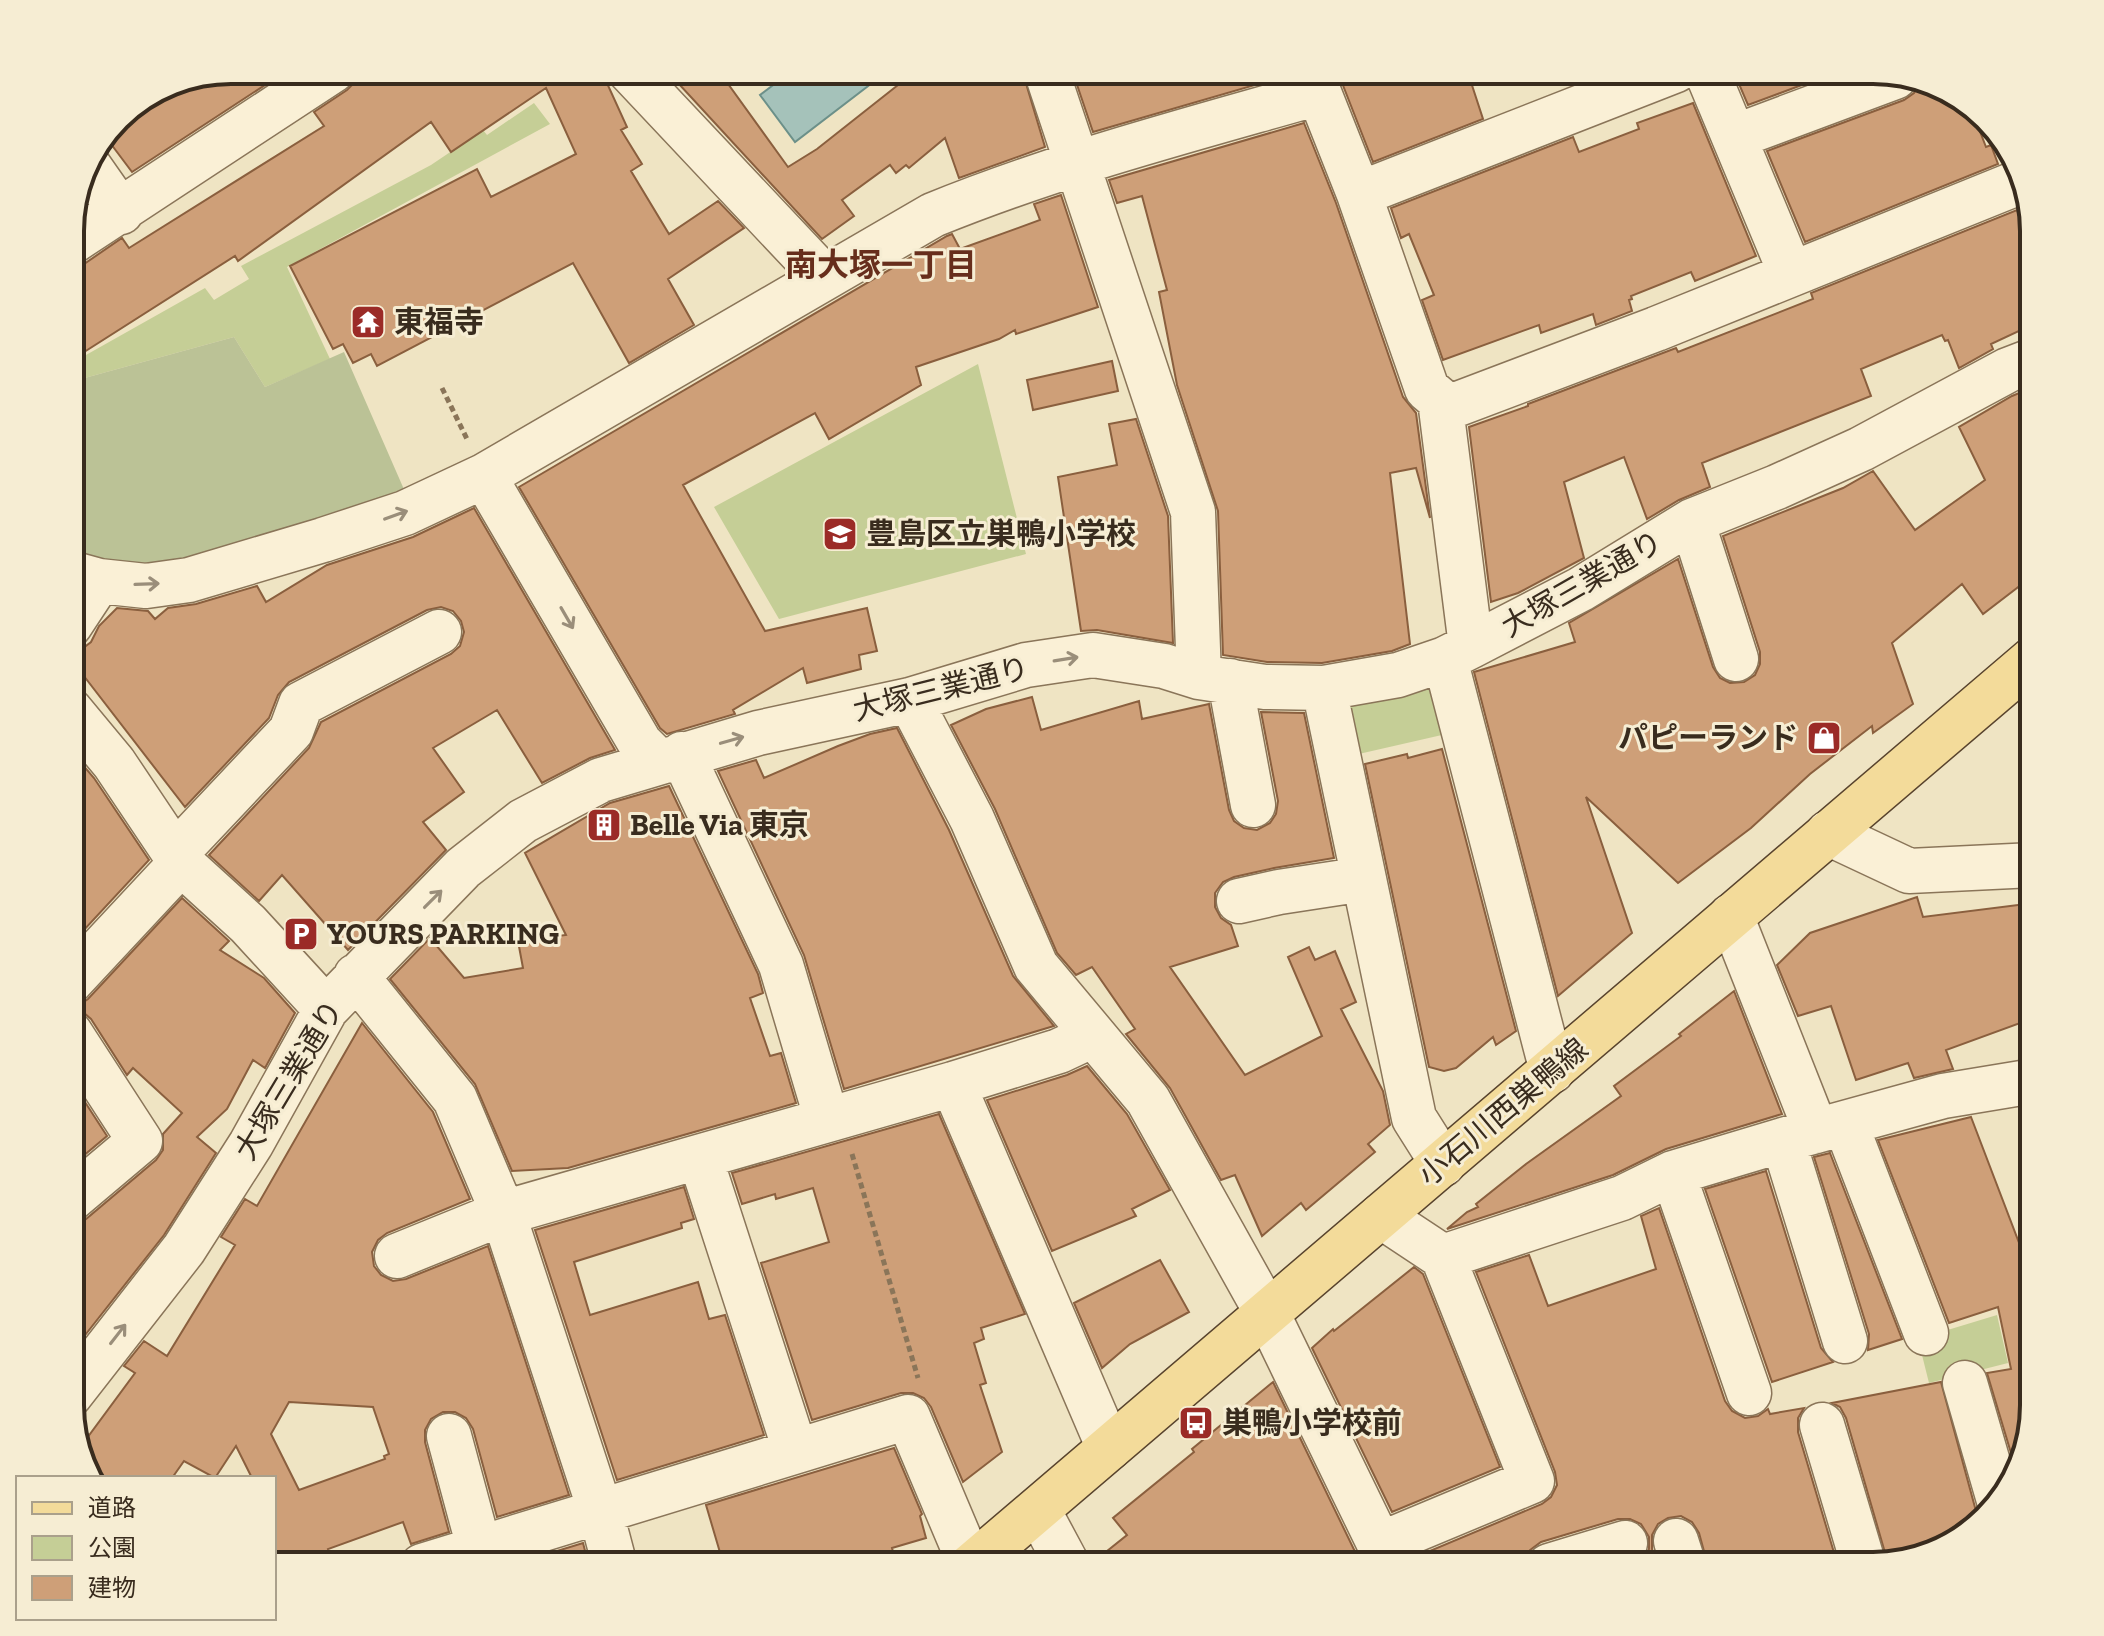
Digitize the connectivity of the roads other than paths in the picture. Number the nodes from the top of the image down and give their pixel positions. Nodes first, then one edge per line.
1 (312, 84) edge
2 (642, 84) edge
3 (1051, 84) edge
4 (1308, 84) edge
5 (1315, 84) edge
6 (1640, 84) edge
7 (1712, 84) edge
8 (1876, 84) edge
9 (1734, 137) junction
10 (1077, 162) junction
11 (2009, 174) edge
12 (95, 175) edge
13 (1359, 194) junction
14 (121, 212) junction
15 (84, 234) edge
16 (1791, 274) junction
17 (824, 277) junction
18 (2020, 365) edge
19 (1442, 410) junction
20 (484, 476) junction
21 (1692, 521) junction
22 (85, 577) edge
23 (439, 632) dead end
24 (1458, 653) junction
25 (1736, 659) dead end
26 (2020, 670) edge
27 (1215, 679) junction
28 (1324, 688) junction
29 (910, 700) junction
30 (84, 727) edge
31 (670, 758) junction
32 (1253, 805) dead end
33 (1828, 833) junction
34 (178, 858) junction
35 (2020, 866) edge
36 (1364, 879) junction
37 (1239, 901) dead end
38 (1731, 916) junction
39 (84, 966) edge
40 (356, 976) junction
41 (326, 1009) junction
42 (1093, 1035) junction
43 (84, 1055) edge
44 (1552, 1071) junction
45 (2020, 1083) edge
46 (953, 1084) junction
47 (834, 1118) junction
48 (1815, 1132) junction
49 (700, 1157) junction
50 (1443, 1164) junction
51 (1673, 1173) junction
52 (84, 1188) edge
53 (503, 1213) junction
54 (1381, 1216) junction
55 (397, 1256) dead end
56 (1443, 1257) junction
57 (1267, 1313) junction
58 (1926, 1333) dead end
59 (1845, 1341) dead end
60 (84, 1377) edge
61 (1965, 1383) dead end
62 (1749, 1393) dead end
63 (1822, 1425) dead end
64 (449, 1436) dead end
65 (1109, 1448) junction
66 (795, 1450) junction
67 (1995, 1487) edge
68 (1038, 1510) junction
69 (601, 1513) junction
70 (1625, 1543) dead end
71 (480, 1552) edge
72 (495, 1552) edge
73 (611, 1552) edge
74 (965, 1552) edge
75 (988, 1552) edge
76 (1060, 1552) edge
77 (1381, 1552) edge
78 (1400, 1552) edge
79 (1595, 1552) edge
80 (1860, 1552) edge

1 - 14 street
2 - 17 street
3 - 10 street
4 - 10 street
5 - 13 street
6 - 13 street
7 - 9 street
8 - 9 street
9 - 16 street
10 - 17 street
10 - 27 street
11 - 16 street
12 - 14 street
13 - 19 street
14 - 15 street
16 - 19 street
17 - 20 street
18 - 21 street, 大塚三業通り
19 - 24 street
22 -> 20 street
20 -> 31 street
21 - 24 street, 大塚三業通り
21 - 25 street
23 - 34 street
24 - 28 street, 大塚三業通り
24 - 44 street
26 - 33 main road, 小石川西巣鴨線
27 - 28 street, 大塚三業通り
29 -> 27 street, 大塚三業通り
27 - 32 street
28 - 36 street
31 -> 29 street, 大塚三業通り
29 - 42 street
30 - 34 street
40 -> 31 street, 大塚三業通り
31 - 47 street
33 - 35 street
33 - 38 main road, 小石川西巣鴨線
34 - 39 street
34 - 41 street
36 - 37 street
36 - 50 street
38 - 44 main road, 小石川西巣鴨線
38 - 48 street
40 - 41 street, 大塚三業通り
40 - 53 street
60 -> 41 street, 大塚三業通り
42 - 46 street
42 - 57 street
43 - 52 street
44 - 50 main road, 小石川西巣鴨線
45 - 48 street
46 - 47 street
46 - 65 street
47 - 49 street
48 - 51 street
48 - 58 street
48 - 59 street
49 - 53 street
49 - 66 street
50 - 54 main road, 小石川西巣鴨線
51 - 56 street
51 - 62 street
53 - 55 street
53 - 69 street
54 - 56 street
54 - 57 main road, 小石川西巣鴨線
56 - 78 street
57 - 65 main road, 小石川西巣鴨線
57 - 77 street
61 - 67 street
63 - 80 street
64 - 71 street
65 - 68 main road, 小石川西巣鴨線
66 - 69 street
66 - 74 street
68 - 75 main road, 小石川西巣鴨線
68 - 76 street
69 - 72 street
69 - 73 street
70 - 79 street

